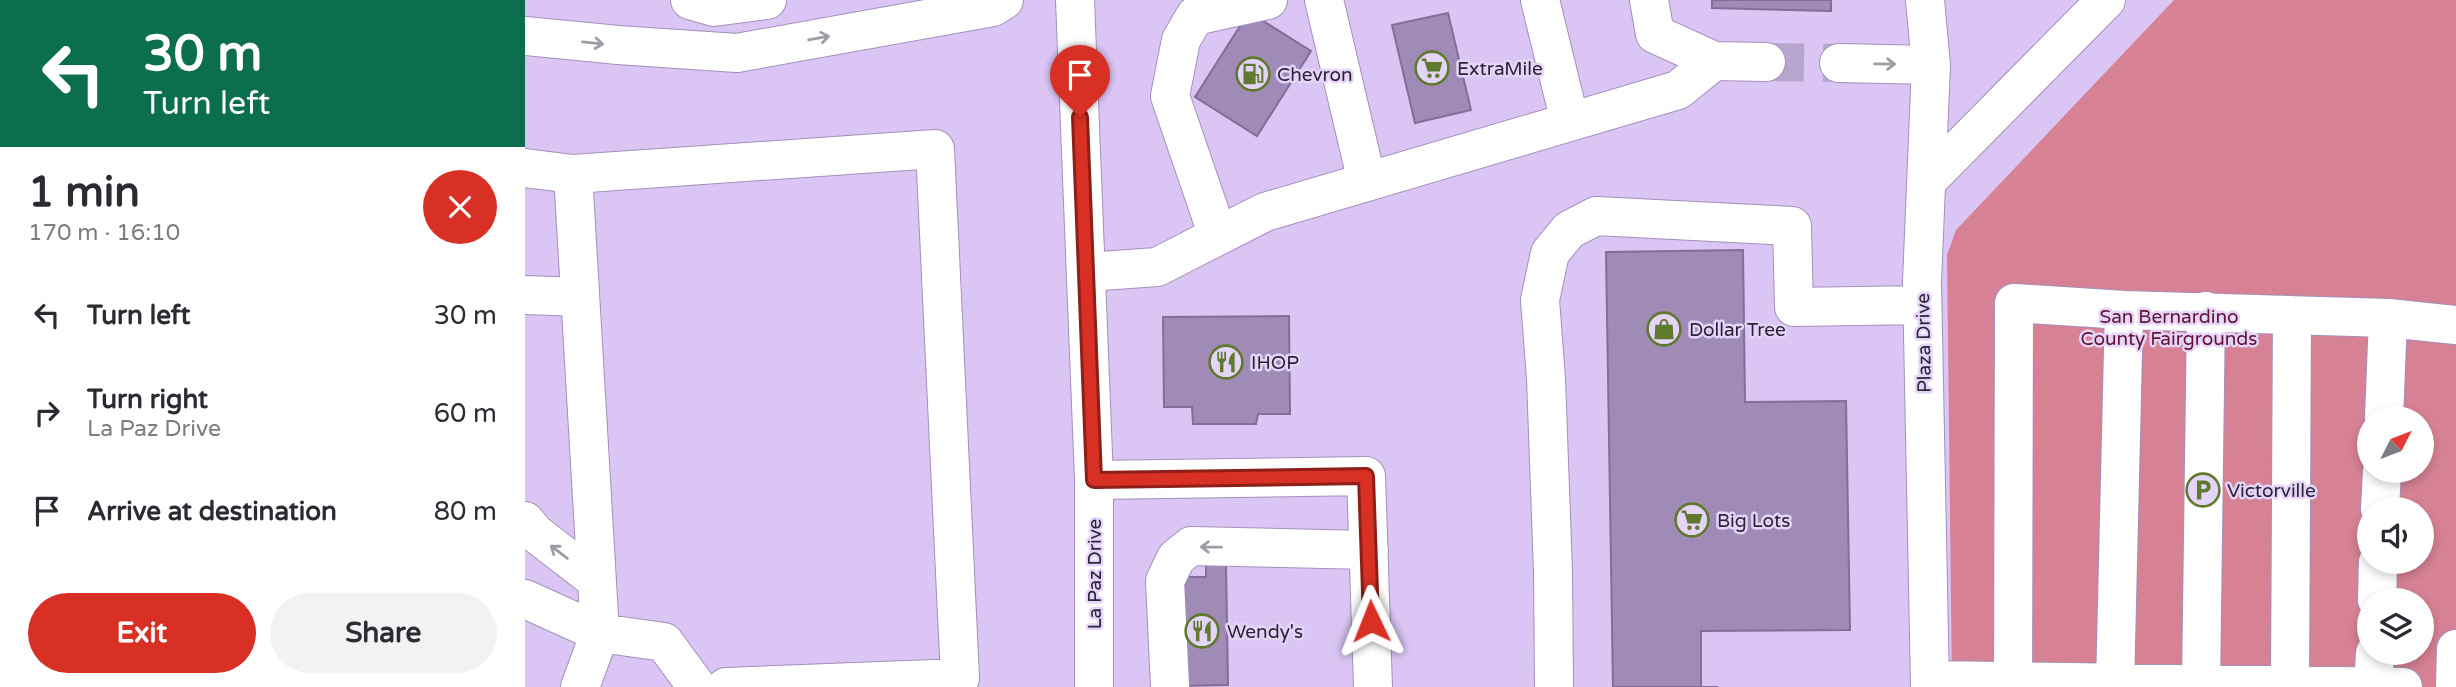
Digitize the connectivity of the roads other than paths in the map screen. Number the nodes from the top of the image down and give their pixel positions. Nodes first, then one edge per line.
1 (690, 0) edge
2 (767, 0) edge
3 (1005, 0) edge
4 (1075, 0) edge
5 (1268, 0) edge
6 (1324, 0) edge
7 (1540, 0) edge
8 (1925, 0) edge
9 (2106, 0) edge
10 (1652, 17) edge
11 (525, 36) edge
12 (1714, 61) junction
13 (1766, 62) tunnel mouth
14 (1839, 63) tunnel mouth
15 (1931, 65) junction
16 (1570, 122) junction
17 (525, 168) edge
18 (573, 174) junction
19 (1367, 182) junction
20 (1926, 182) junction
21 (1218, 236) junction
22 (1087, 272) junction
23 (525, 295) edge
24 (580, 296) junction
25 (1922, 305) junction
26 (2124, 310) junction
27 (2206, 312) junction
28 (2292, 315) junction
29 (2388, 317) junction
30 (2456, 325) edge
31 (2384, 406) edge
32 (1094, 480) junction
33 (525, 521) edge
34 (1369, 550) junction
35 (596, 580) junction
36 (525, 599) edge
37 (600, 633) junction
38 (2456, 649) edge
39 (2374, 665) edge
40 (1930, 683) edge
41 (2013, 684) edge
42 (2115, 685) edge
43 (2201, 685) edge
44 (2290, 686) edge
45 (580, 687) edge
46 (697, 687) edge
47 (726, 687) edge
48 (1094, 687) edge
49 (1170, 687) edge
50 (1373, 687) edge
51 (1554, 687) edge
52 (2373, 687) edge
53 (2403, 687) edge
54 (2455, 687) edge

1 - 2 main road
11 -> 3 main road
4 - 22 main road, La Paz Drive
5 - 21 main road
6 - 19 main road
7 - 16 main road
8 - 15 main road, Plaza Drive
9 - 20 main road
10 - 12 main road
12 - 13 main road
12 - 16 main road
14 -> 15 main road
15 - 20 main road, Plaza Drive
16 - 19 main road
17 - 18 main road
18 - 24 main road
18 - 47 main road
19 - 21 main road
20 - 25 main road, Plaza Drive
21 - 22 main road
22 - 32 main road, La Paz Drive
23 - 24 main road
24 - 35 main road
25 - 40 main road, Plaza Drive
25 - 51 main road
26 - 27 main road
26 - 41 main road
26 - 42 main road
27 - 28 main road
27 - 43 main road
28 - 29 main road
28 - 44 main road
29 - 30 main road
29 - 31 main road
32 - 34 main road
32 - 48 main road, La Paz Drive
35 -> 33 main road
34 -> 49 main road
34 - 50 main road
35 - 37 main road
36 - 37 main road
37 - 45 main road
37 - 46 main road
38 - 54 main road
39 - 52 main road
40 - 41 main road
41 - 42 main road
42 - 43 main road
43 - 44 main road
44 - 52 main road
52 - 53 main road

